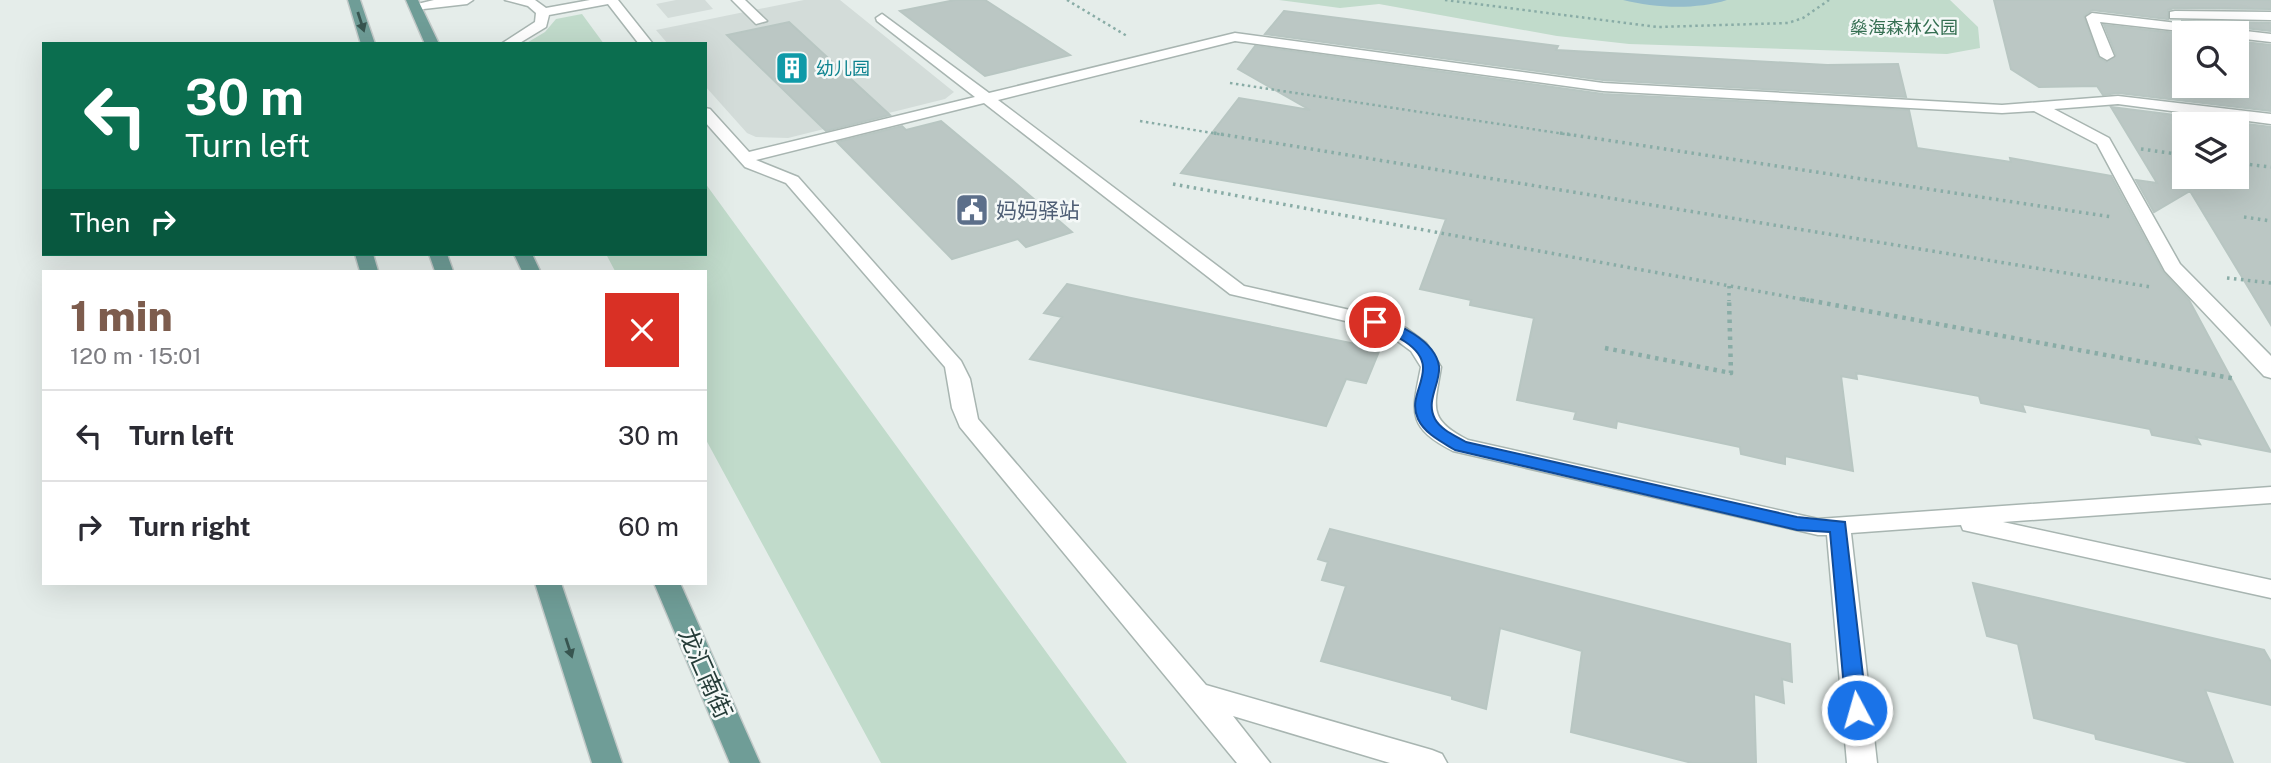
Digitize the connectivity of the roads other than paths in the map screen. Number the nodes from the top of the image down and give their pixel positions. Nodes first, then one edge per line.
1 (354, 0) edge
2 (467, 0) edge
3 (511, 0) edge
4 (611, 0) edge
5 (738, 0) edge
6 (414, 3) edge
7 (543, 12) junction
8 (2120, 14) dead end
9 (2271, 16) edge
10 (882, 18) dead end
11 (761, 21) dead end
12 (2172, 27) edge
13 (2249, 35) edge
14 (2271, 38) edge
15 (367, 42) edge
16 (431, 42) edge
17 (511, 42) edge
18 (644, 42) edge
19 (2107, 56) dead end
20 (986, 97) junction
21 (2038, 107) junction
22 (707, 115) edge
23 (2271, 119) edge
24 (744, 158) junction
25 (2270, 368) edge
26 (2271, 495) edge
27 (1948, 519) junction
28 (1838, 527) junction
29 (549, 585) edge
30 (668, 585) edge
31 (2271, 589) edge
32 (1197, 694) junction
33 (607, 763) edge
34 (745, 763) edge
35 (1255, 763) edge
36 (1432, 763) edge
37 (1862, 763) edge

1 -> 15 main road
2 - 6 lane
3 - 7 lane
4 - 7 lane
4 - 18 lane
5 - 11 lane
6 - 16 main road
7 - 17 lane
8 - 9 lane
10 - 20 lane
12 - 19 lane
13 - 14 lane
20 - 21 lane
20 - 24 lane
20 - 28 lane
21 - 23 lane
21 - 25 lane
22 - 24 lane
24 - 32 lane
26 - 27 lane
27 - 28 lane
27 - 31 lane
28 - 37 lane
29 -> 33 main road
30 - 34 main road, 龙汇南街
32 - 35 lane
32 - 36 lane

